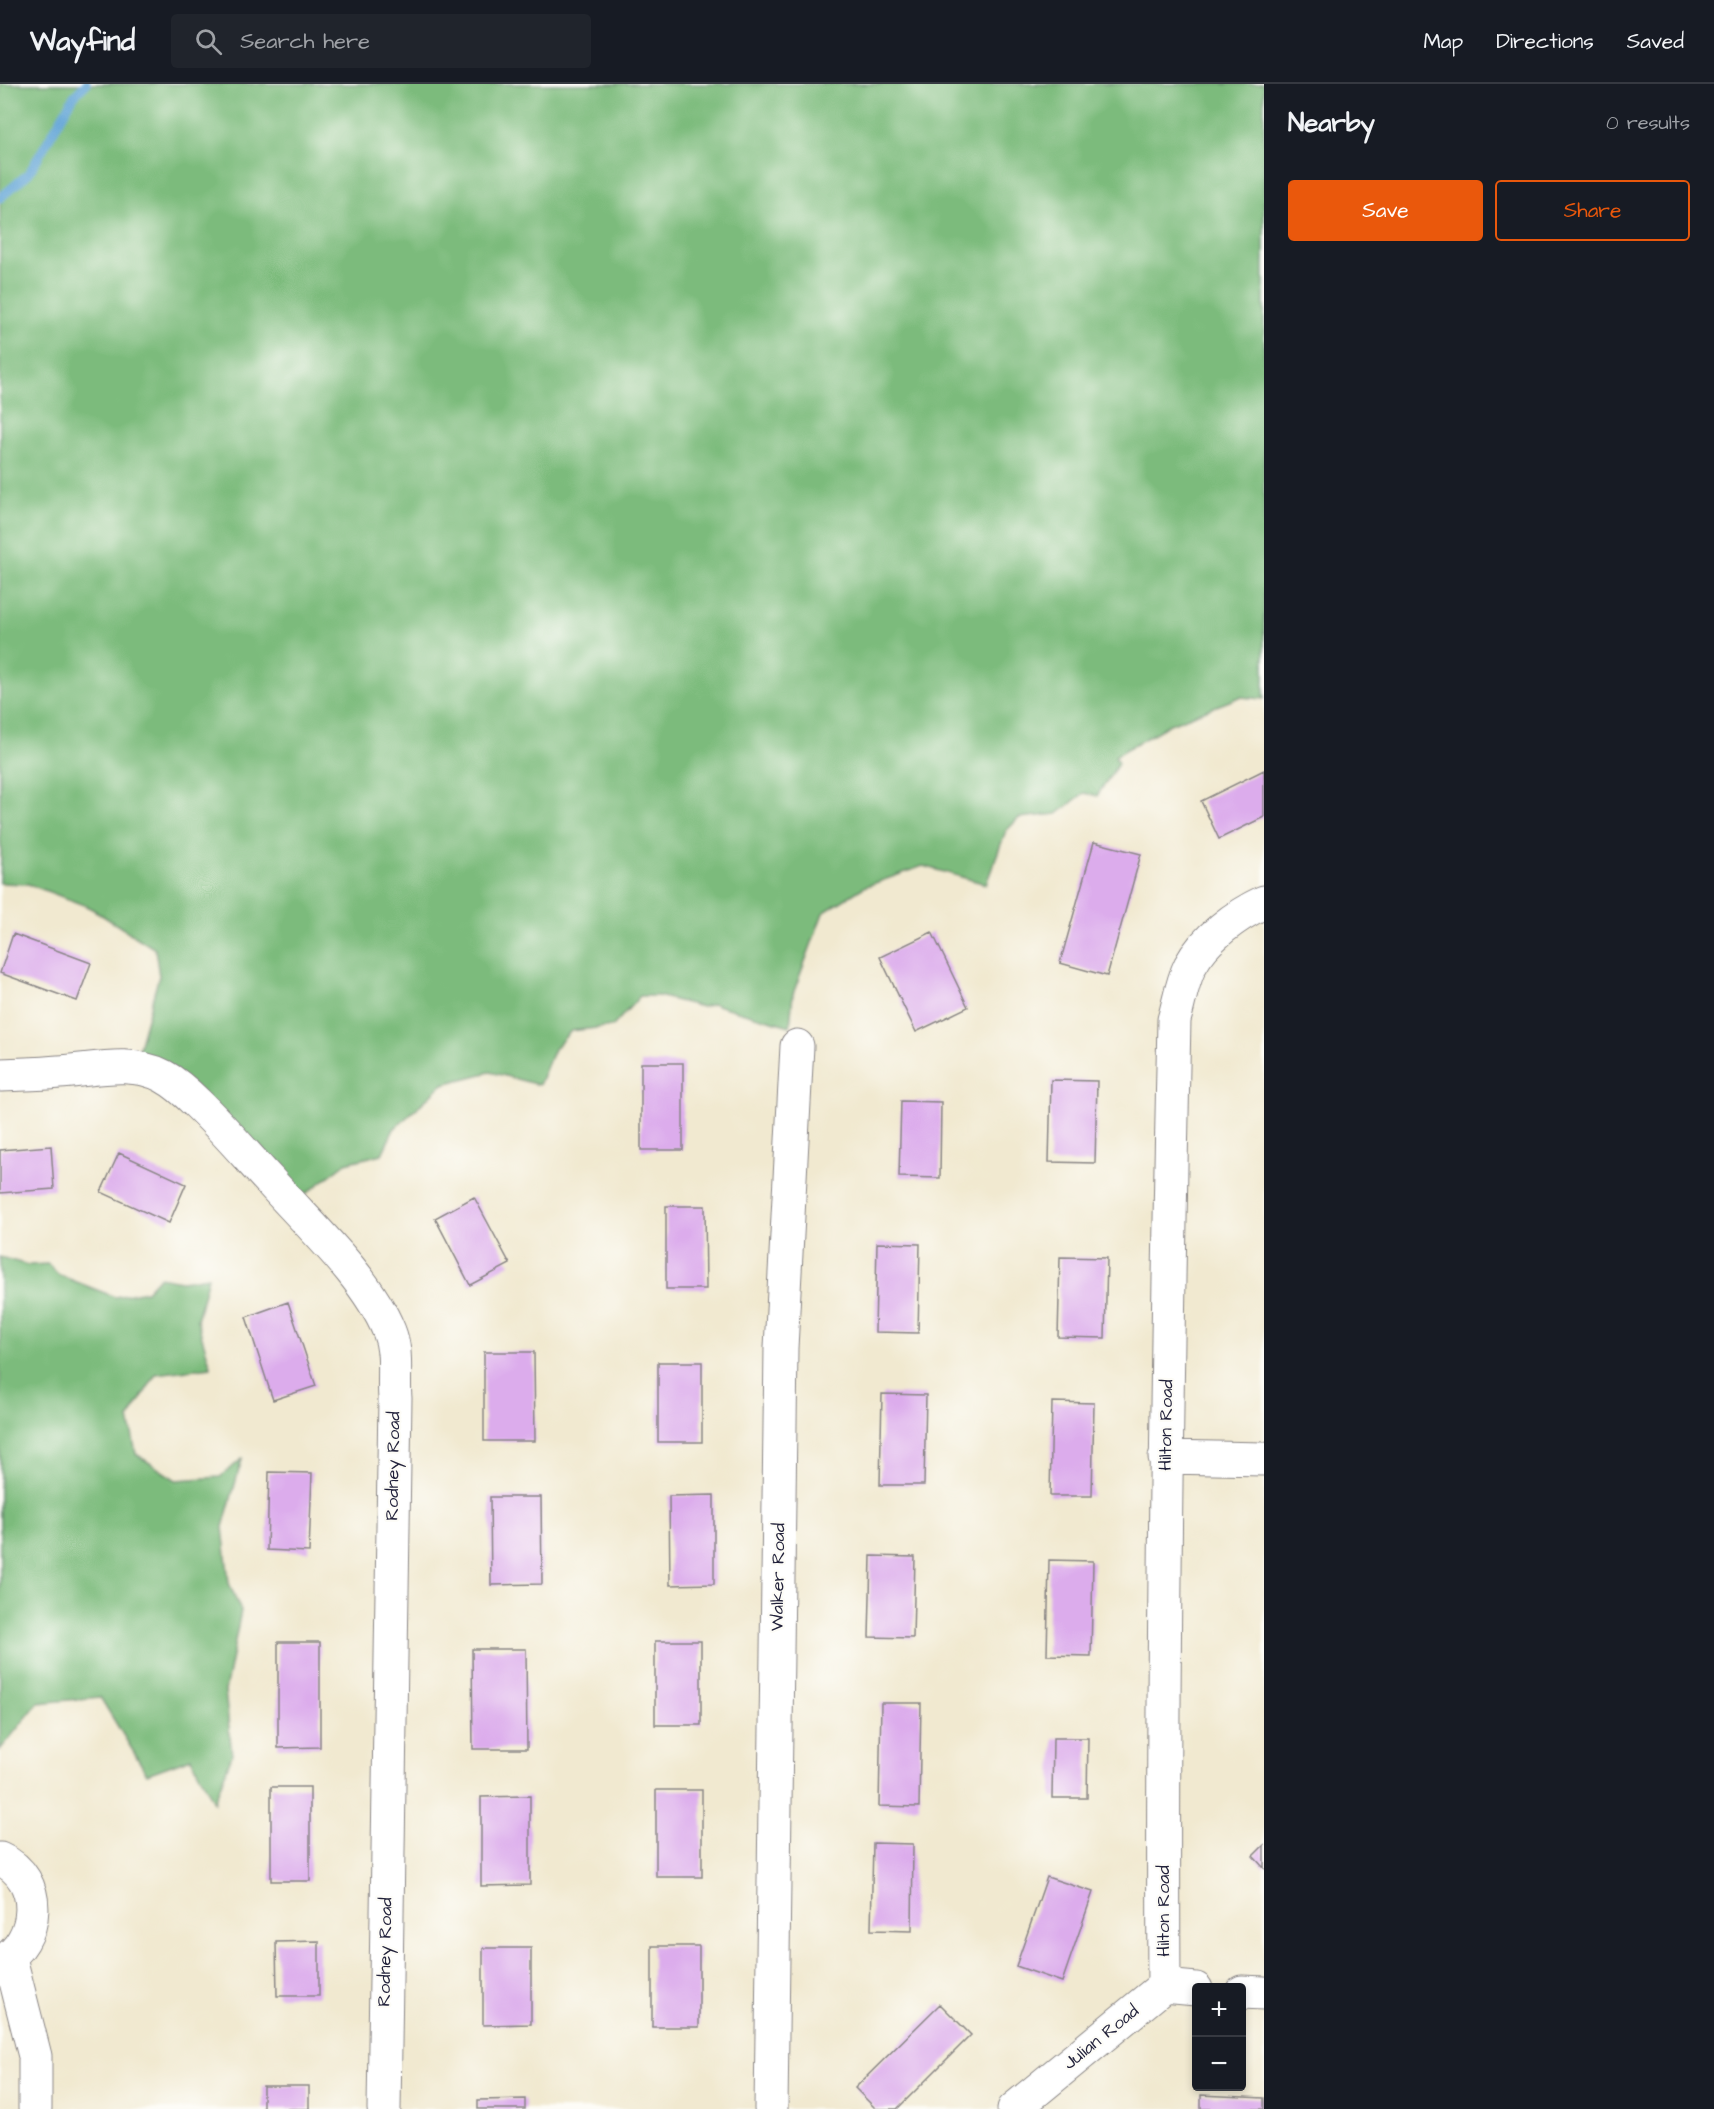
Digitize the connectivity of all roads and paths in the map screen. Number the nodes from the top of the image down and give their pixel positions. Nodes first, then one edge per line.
1 (1264, 902) edge
2 (797, 1046) dead end
3 (0, 1075) edge
4 (1165, 1457) junction
5 (1264, 1459) edge
6 (0, 1859) edge
7 (5, 1960) edge
8 (1164, 1986) junction
9 (1192, 1989) edge
10 (1246, 1992) edge
11 (1264, 1993) edge
12 (35, 2109) edge
13 (384, 2109) edge
14 (771, 2109) edge
15 (1014, 2109) edge

1 - 4 street, Hilton Road
2 - 14 street, Walker Road
3 - 13 street, Rodney Road
4 - 5 street
4 - 8 street, Hilton Road
6 - 7 street
7 - 12 street
8 - 9 street
8 - 15 street, Julian Road
10 - 11 street

